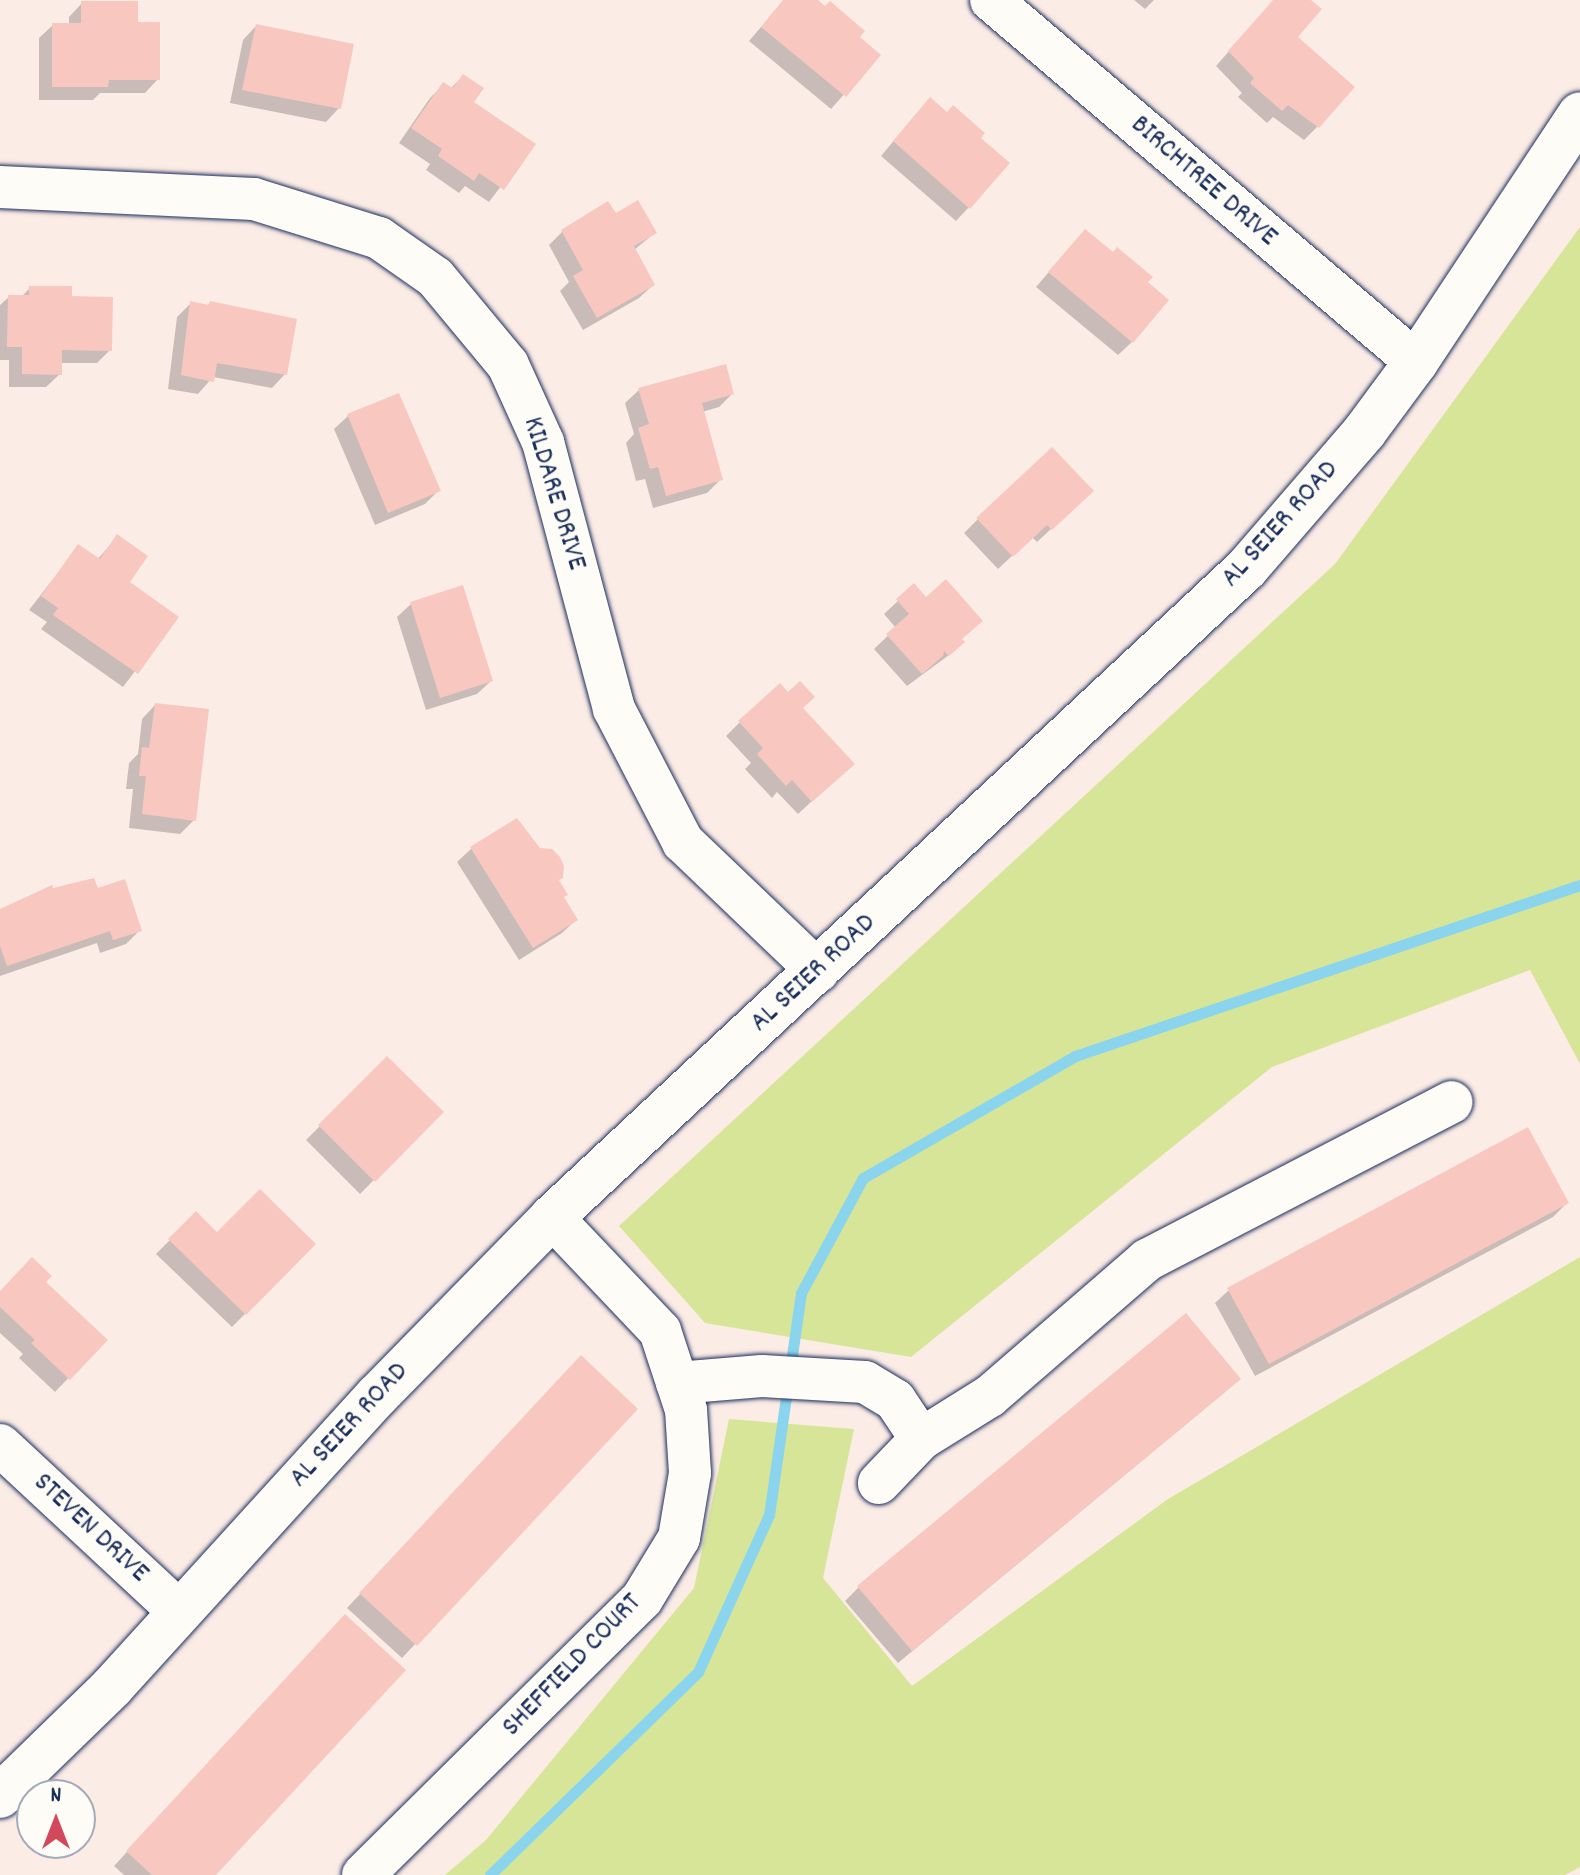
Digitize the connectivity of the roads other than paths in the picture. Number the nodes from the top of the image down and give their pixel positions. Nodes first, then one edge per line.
1 (991, 0) edge
2 (1580, 114) edge
3 (0, 187) edge
4 (1416, 362) junction
5 (818, 971) junction
6 (1452, 1102) dead end
7 (552, 1217) junction
8 (677, 1383) junction
9 (921, 1439) junction
10 (0, 1445) edge
11 (879, 1483) dead end
12 (180, 1612) junction
13 (0, 1796) edge
14 (363, 1875) edge

1 - 4 street, BIRCHTREE DRIVE
2 - 4 street, AL SEIER ROAD
3 - 5 street, KILDARE DRIVE
4 - 5 street, AL SEIER ROAD
5 - 7 street, AL SEIER ROAD
6 - 9 street
7 - 8 street, SHEFFIELD COURT
7 - 12 street, AL SEIER ROAD
8 - 9 street
8 - 14 street, SHEFFIELD COURT
9 - 11 street
10 - 12 street, STEVEN DRIVE
12 - 13 street, AL SEIER ROAD

